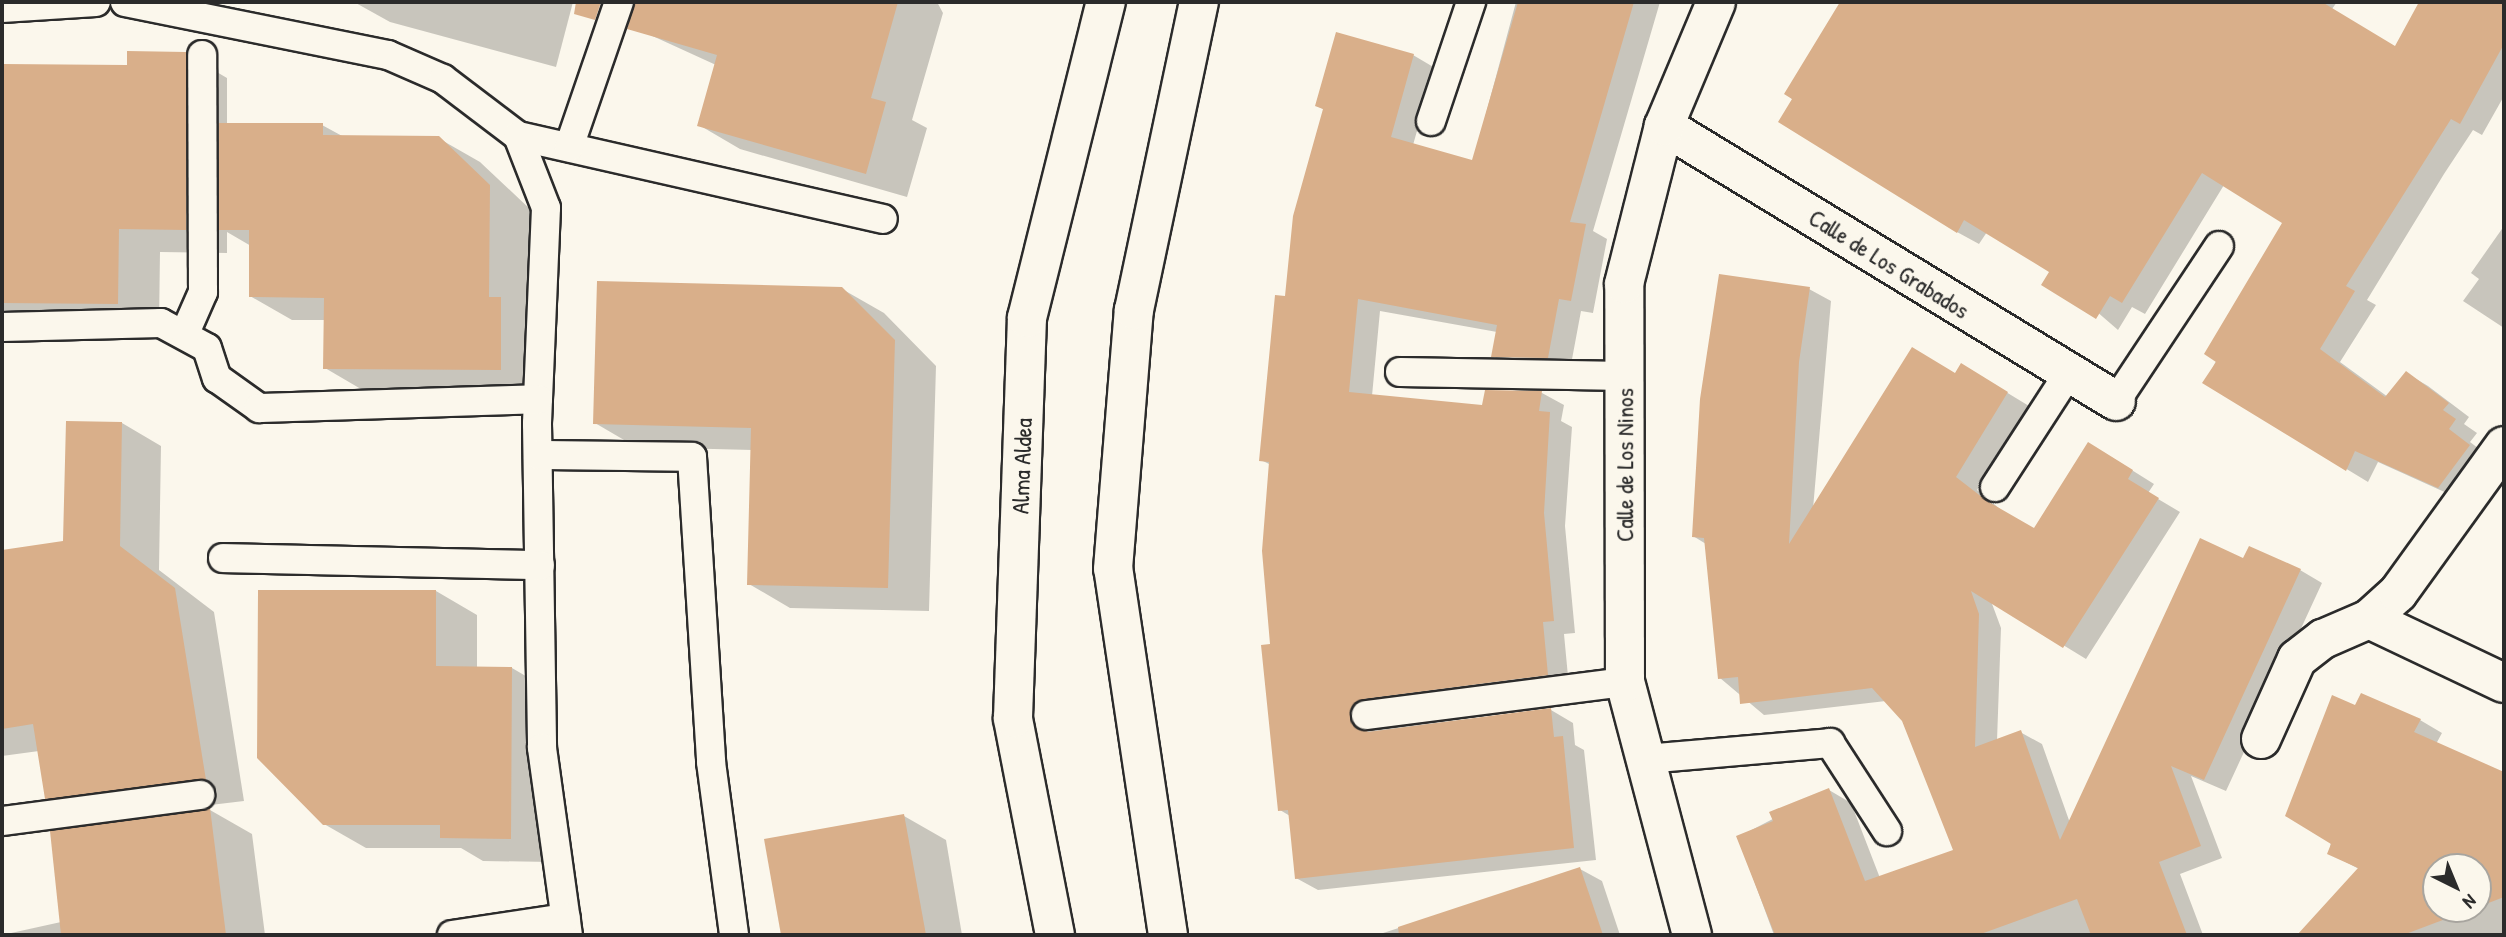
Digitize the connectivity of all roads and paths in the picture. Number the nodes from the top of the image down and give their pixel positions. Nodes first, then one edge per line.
1 (96, 2) edge
2 (125, 2) edge
3 (619, 2) edge
4 (1106, 2) edge
5 (1199, 2) edge
6 (1471, 2) edge
7 (1716, 2) edge
8 (2, 8) edge
9 (239, 13) edge
10 (202, 55) dead end
11 (1431, 121) dead end
12 (1664, 126) junction
13 (518, 136) junction
14 (569, 147) junction
15 (883, 219) dead end
16 (2219, 246) dead end
17 (2, 327) edge
18 (185, 333) junction
19 (1400, 372) dead end
20 (2068, 374) junction
21 (1625, 376) junction
22 (538, 399) junction
23 (2116, 401) joint
24 (2504, 446) edge
25 (538, 455) junction
26 (1995, 487) dead end
27 (223, 558) dead end
28 (540, 565) junction
29 (2369, 619) junction
30 (1625, 682) junction
31 (2504, 683) edge
32 (1366, 715) dead end
33 (2260, 739) dead end
34 (1645, 759) junction
35 (200, 795) dead end
36 (2, 821) edge
37 (1887, 831) dead end
38 (567, 926) edge
39 (452, 935) edge
40 (734, 935) edge
41 (1055, 935) edge
42 (1168, 935) edge
43 (1692, 935) edge

1 - 8 lane
2 - 9 lane
3 - 14 lane
4 - 41 street, Alma Aldea
5 - 42 street
6 - 11 lane
7 - 12 street, Calle de Los Ninos
9 - 13 lane
10 - 18 lane
12 - 20 street, Calle de Los Grabados
12 - 21 street, Calle de Los Ninos
13 - 14 lane
13 - 22 lane
14 - 15 lane
16 - 23 lane
17 - 18 lane
18 - 22 lane
19 - 21 lane
20 - 23 street, Calle de Los Grabados
20 - 26 lane
21 - 30 street, Calle de Los Ninos
22 - 25 lane
24 - 29 street
25 - 28 lane
25 - 40 lane
27 - 28 lane
28 - 38 lane
29 - 31 street
29 - 33 street
30 - 32 lane
30 - 34 street, Calle de Los Ninos
34 - 37 lane
34 - 43 street, Calle de Los Ninos
35 - 36 lane
38 - 39 lane

